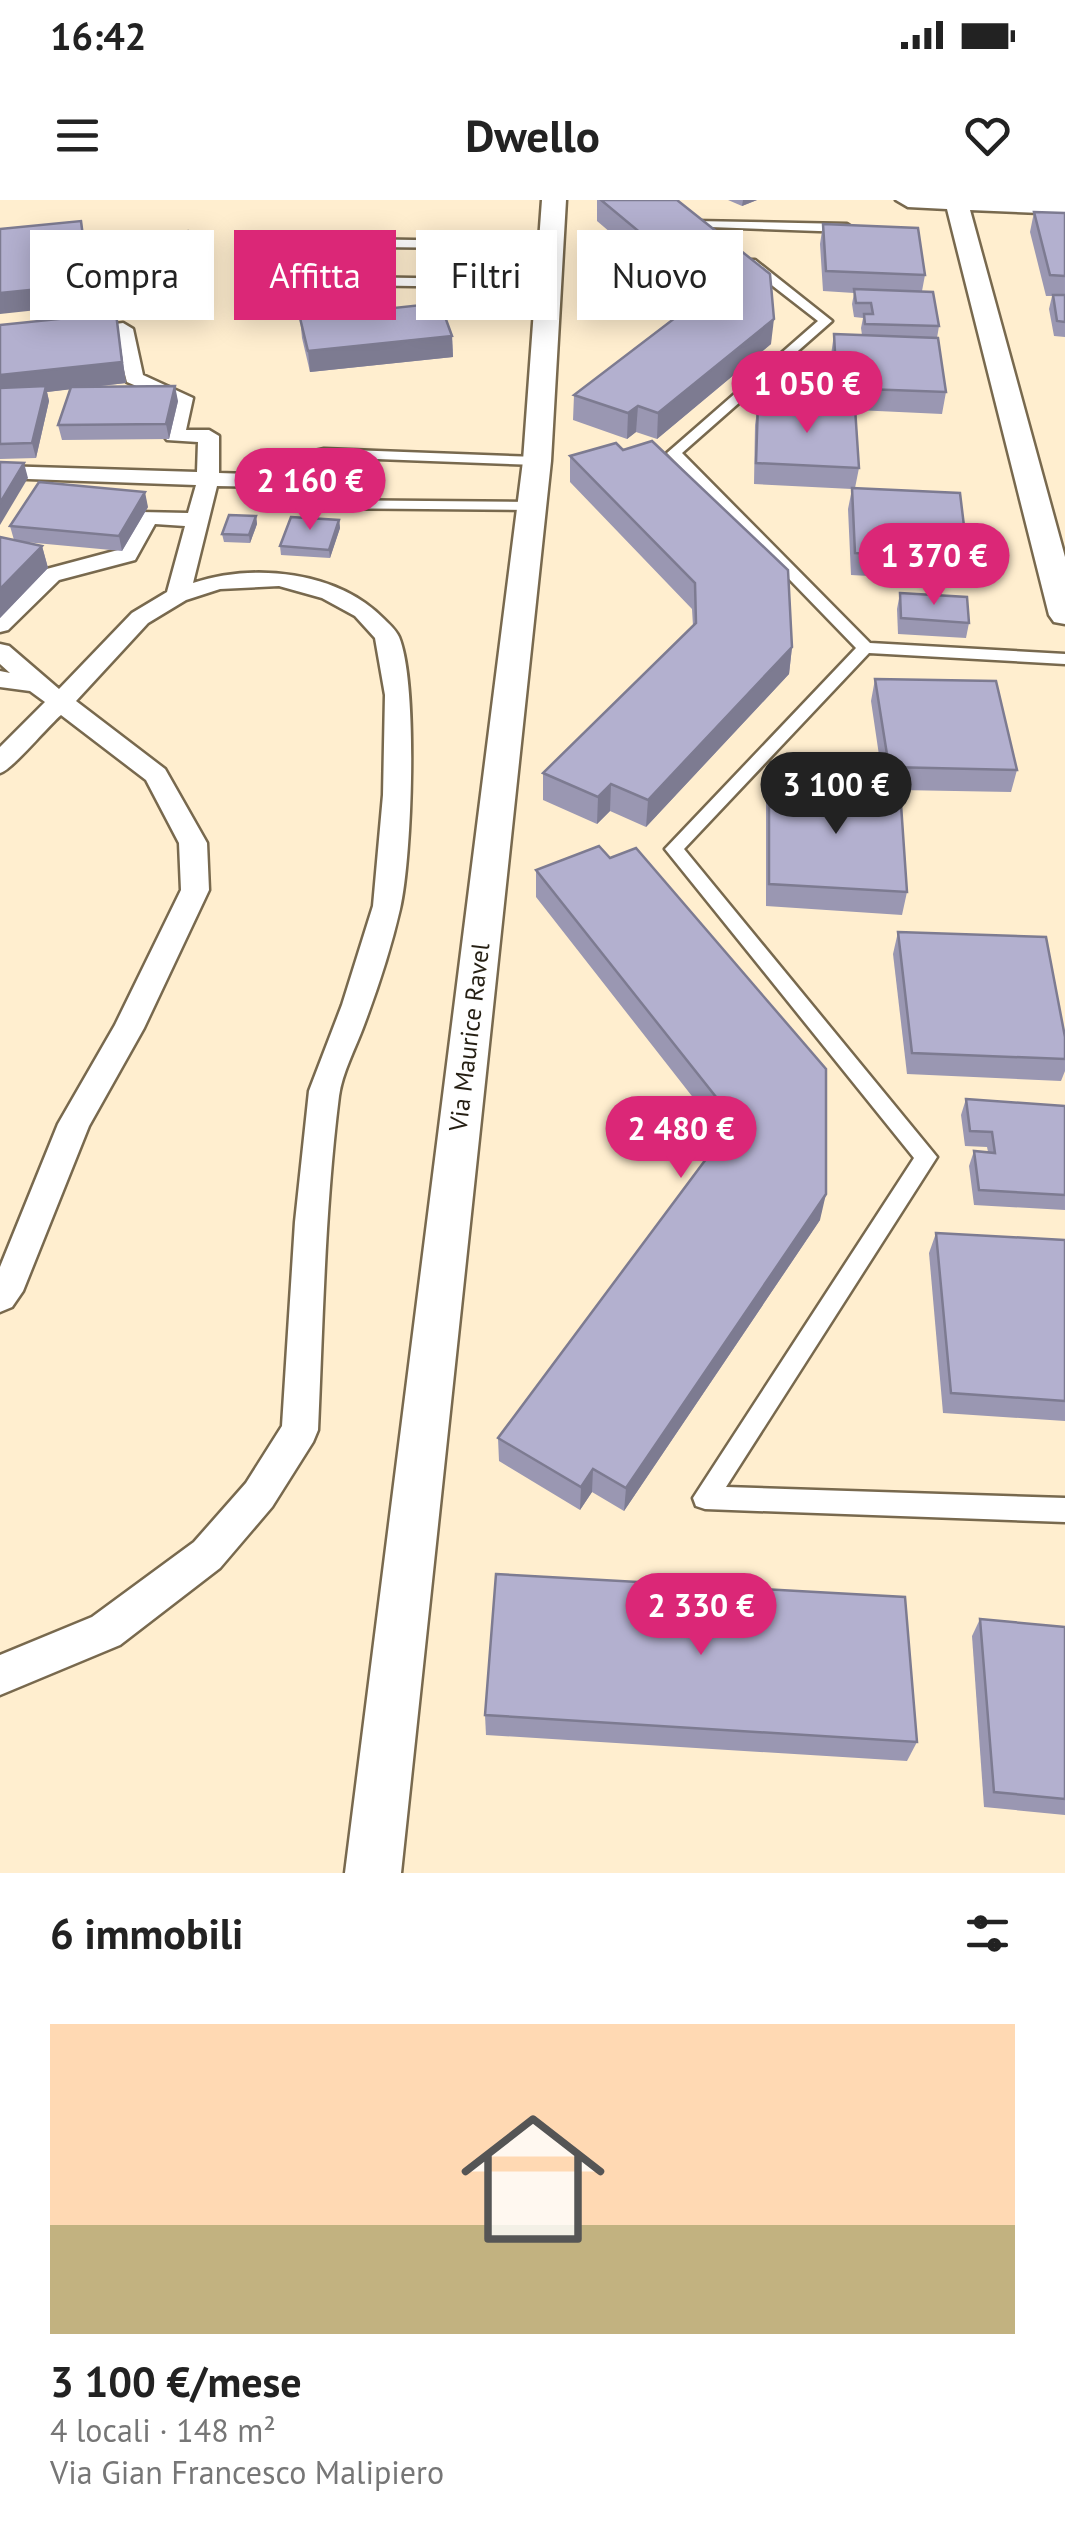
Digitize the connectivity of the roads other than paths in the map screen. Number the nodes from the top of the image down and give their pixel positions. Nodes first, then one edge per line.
1 (554, 200) edge
2 (908, 200) edge
3 (956, 201) edge
4 (1065, 206) edge
5 (856, 228) edge
6 (552, 230) edge
7 (416, 244) edge
8 (416, 282) edge
9 (547, 320) edge
10 (0, 345) edge
11 (537, 461) junction
12 (0, 472) edge
13 (208, 479) junction
14 (277, 481) junction
15 (530, 506) junction
16 (198, 520) junction
17 (178, 595) junction
18 (1065, 615) edge
19 (0, 625) edge
20 (865, 648) junction
21 (0, 651) edge
22 (1065, 659) edge
23 (0, 679) edge
24 (49, 693) junction
25 (0, 765) edge
26 (0, 1297) edge
27 (1065, 1510) edge
28 (0, 1675) edge
29 (373, 1873) edge

1 - 6 street, Via Maurice Ravel
2 - 3 street
3 - 4 street
3 - 18 street
5 - 20 lane
7 - 8 lane
9 - 11 street, Via Maurice Ravel
10 - 13 street
11 - 14 lane
11 - 15 street, Via Maurice Ravel
12 - 13 street
13 - 14 street
13 - 16 street
14 - 15 lane
15 - 29 street, Via Maurice Ravel
16 - 17 street
16 - 19 street
17 - 24 street
17 - 28 street
20 - 22 lane
20 - 27 lane
21 - 24 street
23 - 24 street
24 - 25 street
24 - 26 street

